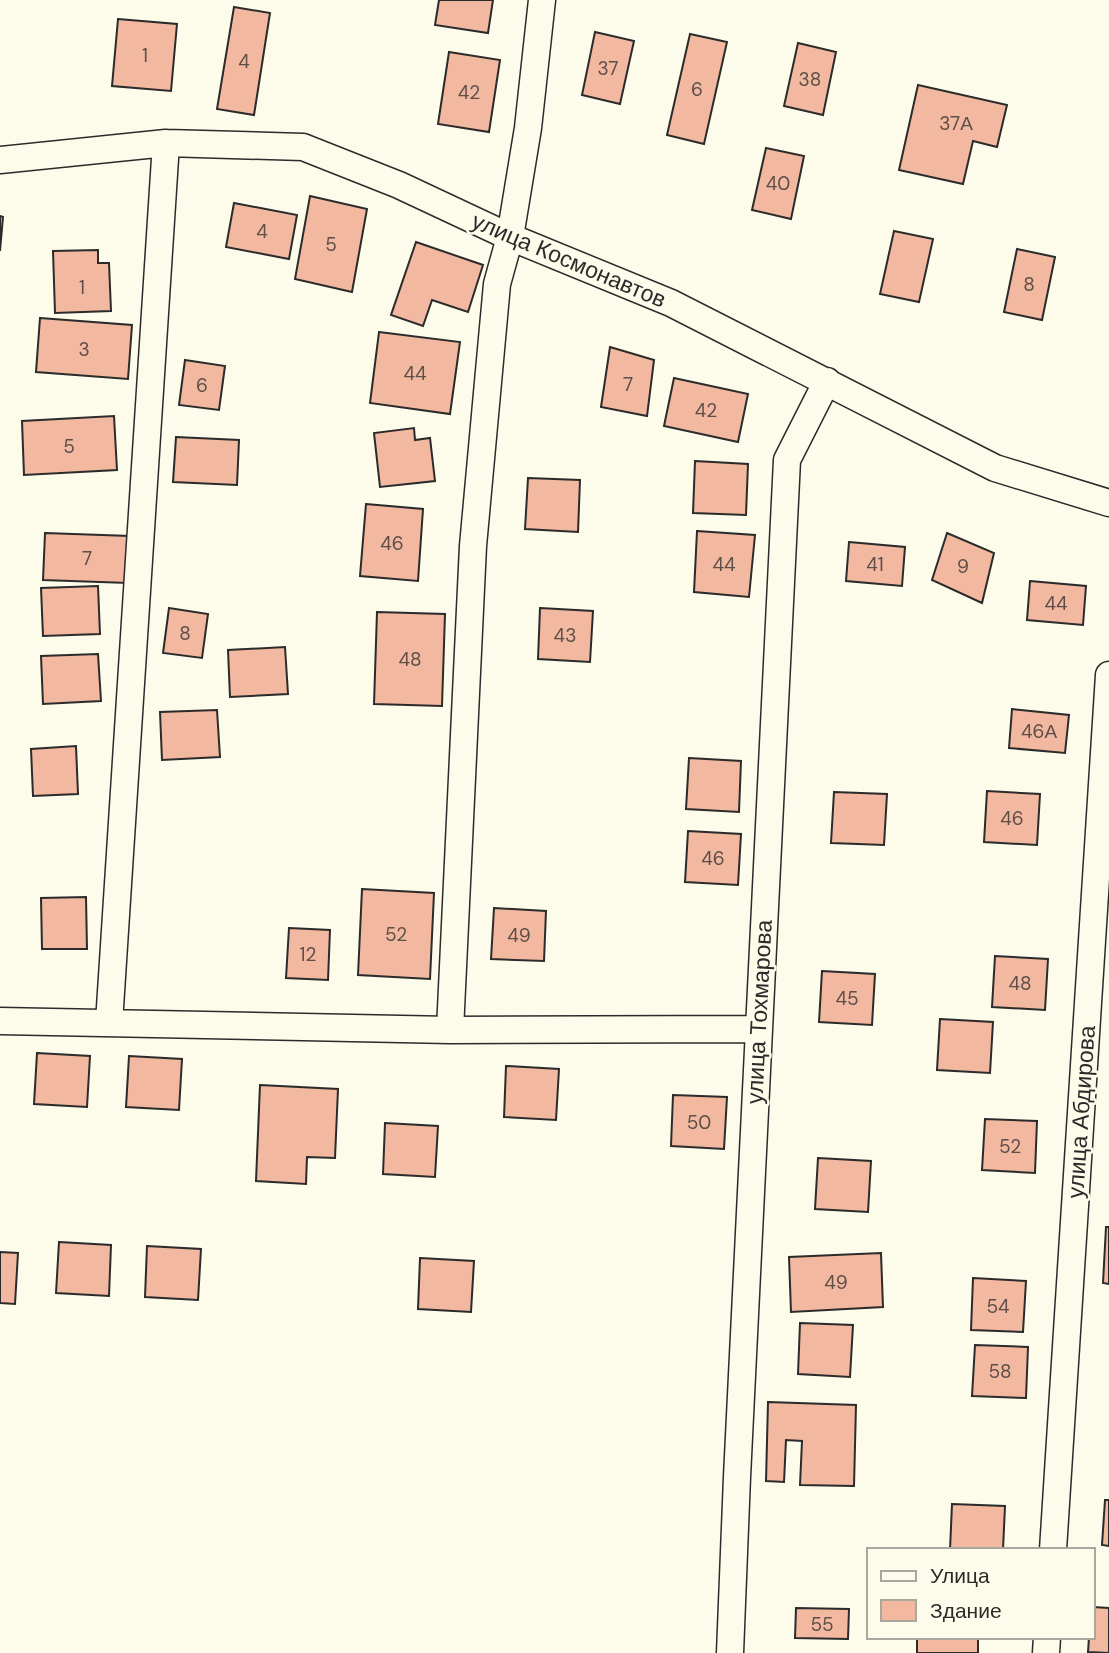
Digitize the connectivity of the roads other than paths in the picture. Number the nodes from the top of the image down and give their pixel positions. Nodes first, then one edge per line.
1 (542, 0) edge
2 (166, 143) junction
3 (0, 160) edge
4 (510, 237) junction
5 (827, 381) junction
6 (1109, 502) edge
7 (1109, 675) edge
8 (0, 1021) edge
9 (109, 1023) junction
10 (758, 1029) junction
11 (450, 1030) junction
12 (1053, 1548) edge
13 (730, 1653) edge

1 - 4 street
2 - 3 street, улица Космонавтов
2 - 4 street, улица Космонавтов
2 - 9 street
4 - 5 street, улица Космонавтов
4 - 11 street
5 - 6 street, улица Космонавтов
5 - 10 street, улица Тохмарова
7 - 12 street, улица Абдирова
8 - 9 street
9 - 11 street
10 - 11 street
10 - 13 street, улица Тохмарова

